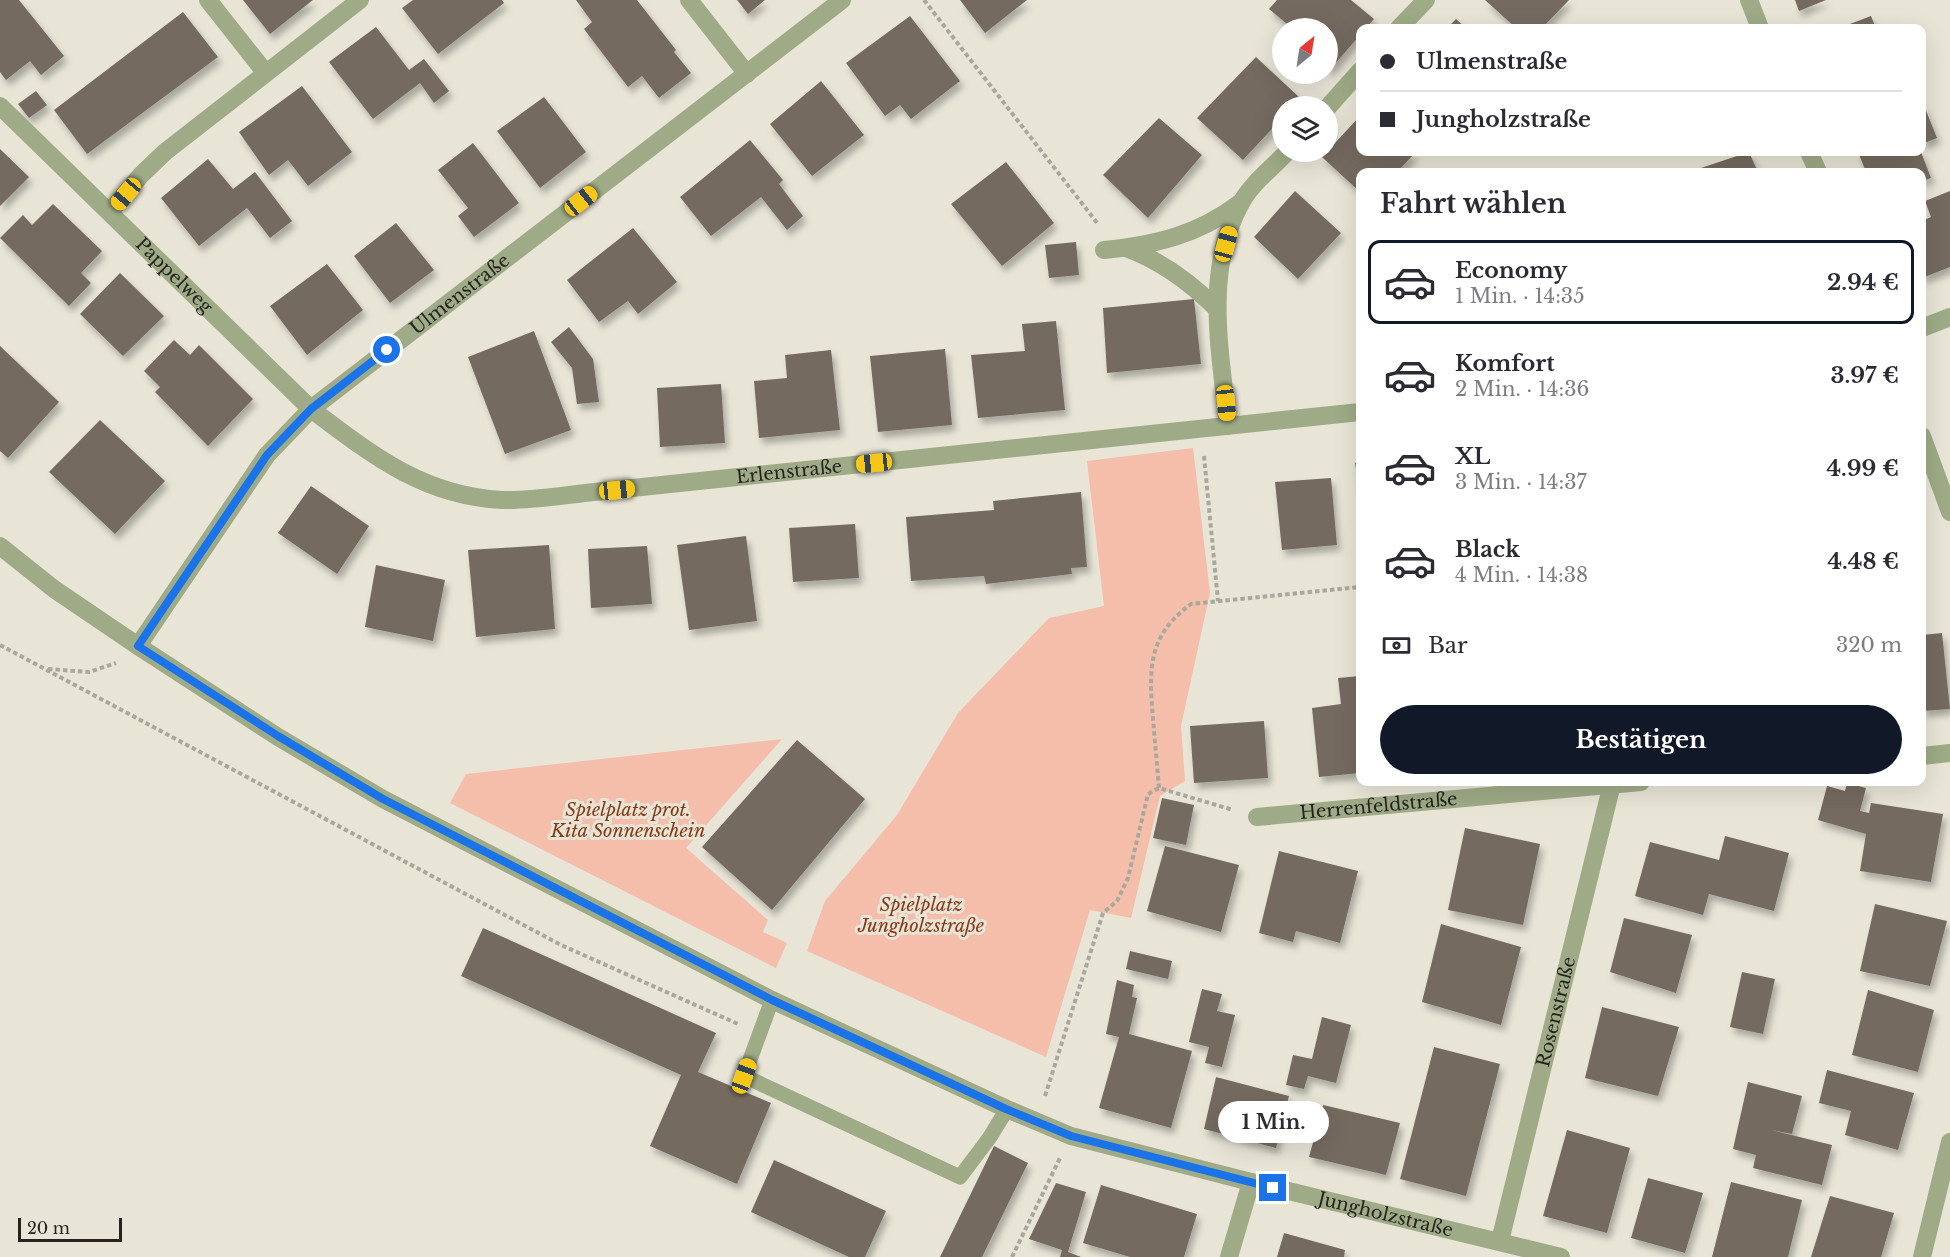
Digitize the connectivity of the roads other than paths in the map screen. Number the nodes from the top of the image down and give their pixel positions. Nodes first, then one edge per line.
1 (208, 0) edge
2 (360, 0) edge
3 (689, 0) edge
4 (842, 0) edge
5 (1426, 0) edge
6 (1749, 0) edge
7 (1404, 24) edge
8 (1758, 24) edge
9 (265, 72) junction
10 (747, 74) junction
11 (1356, 76) edge
12 (1338, 96) edge
13 (0, 106) edge
14 (1278, 162) edge
15 (1241, 202) junction
16 (110, 212) junction
17 (1217, 309) junction
18 (1950, 317) edge
19 (1926, 326) edge
20 (311, 409) junction
21 (1356, 411) edge
22 (1228, 426) junction
23 (1926, 447) edge
24 (1950, 512) edge
25 (0, 546) edge
26 (138, 646) junction
27 (1950, 753) edge
28 (1926, 756) edge
29 (1590, 786) edge
30 (1612, 786) edge
31 (1257, 817) road end
32 (772, 1000) junction
33 (1006, 1109) junction
34 (1950, 1142) edge
35 (1251, 1182) junction
36 (1500, 1241) junction
37 (1229, 1257) edge
38 (1561, 1257) edge
39 (1922, 1257) edge

1 - 9 street
2 - 9 street
3 - 10 street
4 - 10 street, Ulmenstraße
5 - 7 street
6 - 8 street
9 - 16 street
10 - 20 street, Ulmenstraße
11 - 12 street
13 - 16 street, Pappelweg
14 - 15 street
15 - 17 street
15 - 17 street
16 - 20 street, Pappelweg
17 - 22 street
18 - 19 street
20 - 22 street, Erlenstraße
20 - 26 street, Ulmenstraße
21 - 22 street, Erlenstraße
23 - 24 street
25 - 26 street, Jungholzstraße
26 - 32 street, Jungholzstraße
27 - 28 street
29 - 31 street, Herrenfeldstraße
30 - 36 street, Rosenstraße
32 - 33 street, Jungholzstraße
32 - 33 lane
33 - 35 street, Jungholzstraße
34 - 39 street
35 - 36 street, Jungholzstraße
35 - 37 street
36 - 38 street, Jungholzstraße

